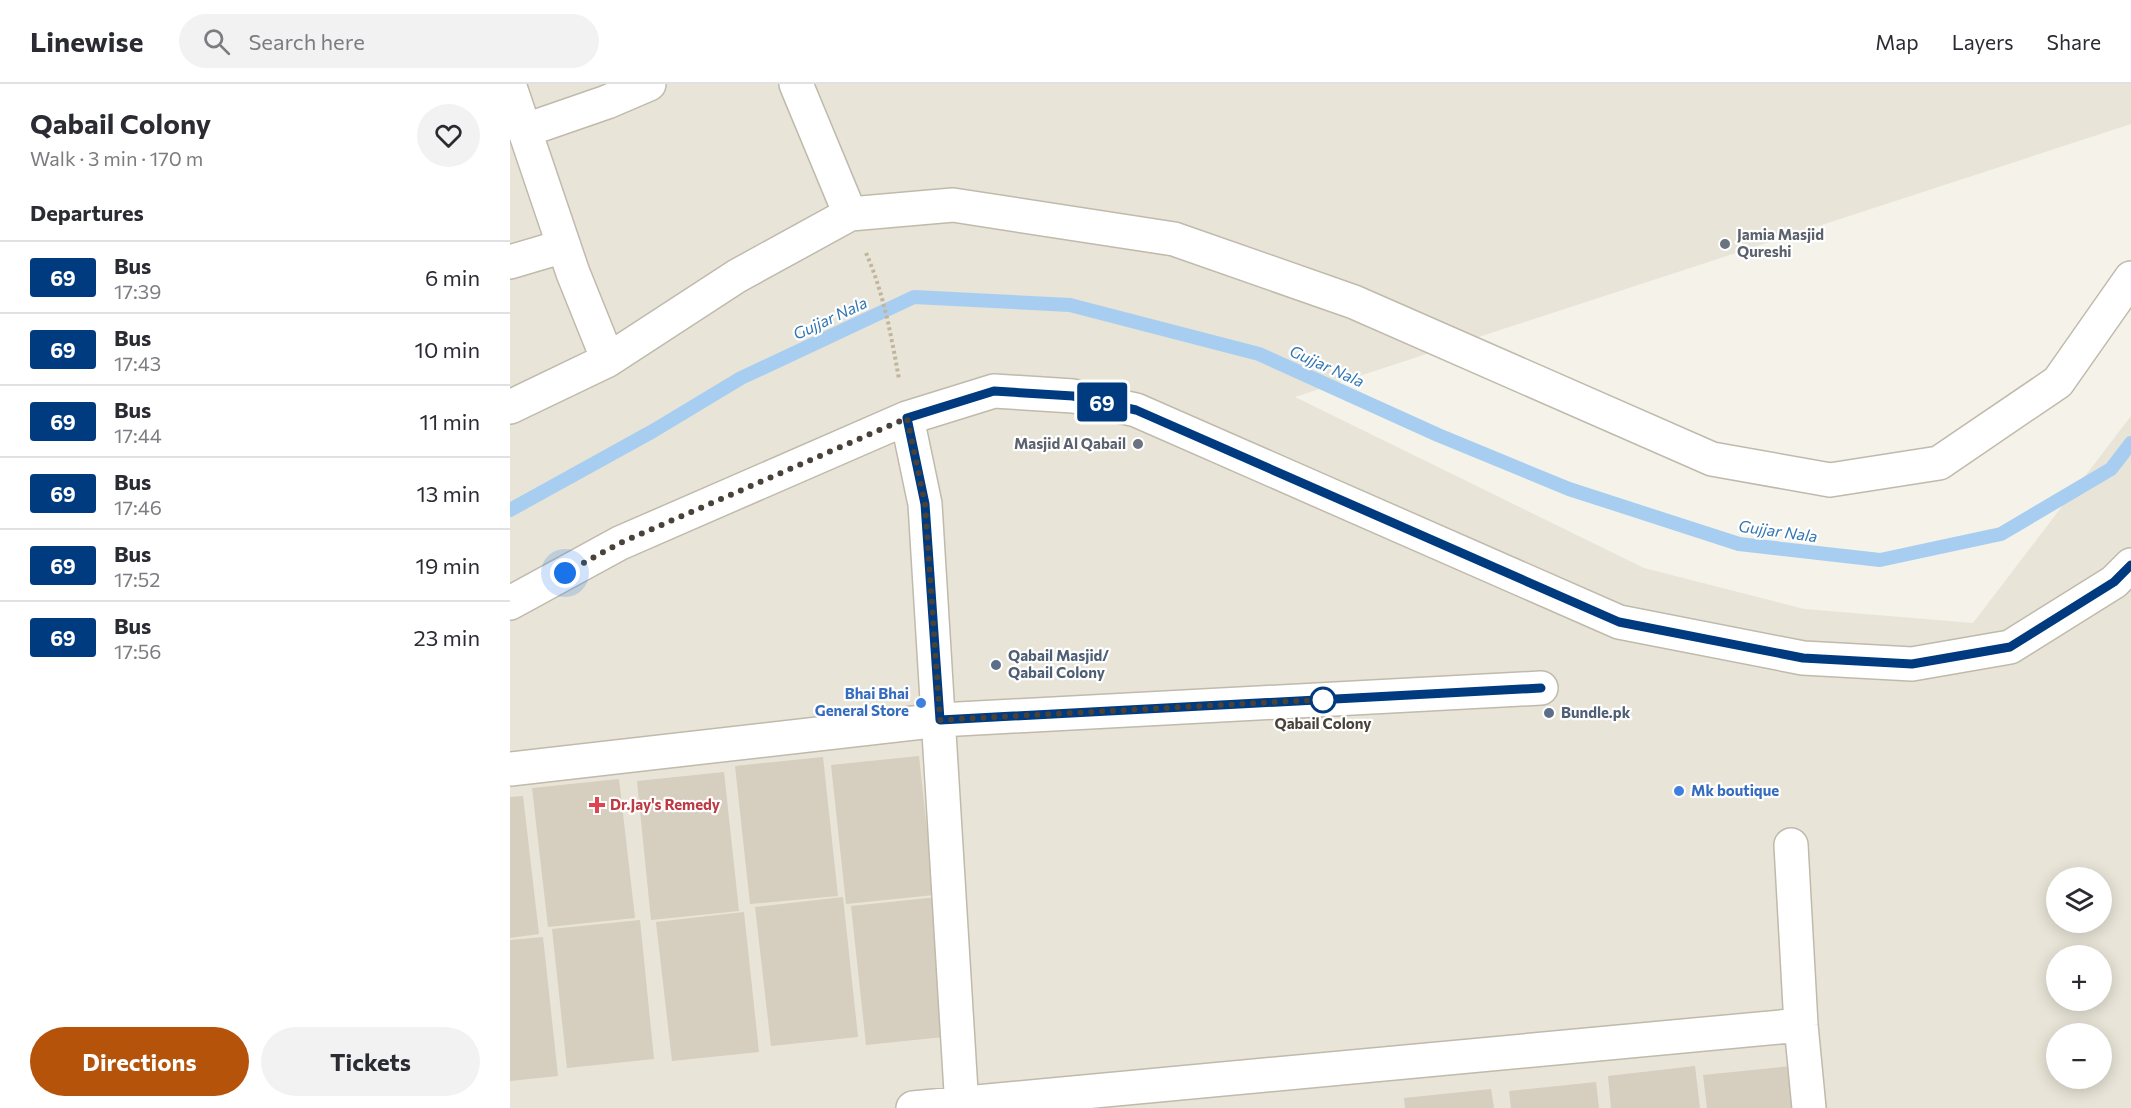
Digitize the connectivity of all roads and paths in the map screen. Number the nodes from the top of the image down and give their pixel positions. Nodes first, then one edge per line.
1 (649, 84) edge
2 (796, 84) edge
3 (510, 87) edge
4 (526, 130) junction
5 (850, 214) junction
6 (564, 246) junction
7 (510, 262) edge
8 (2131, 278) edge
9 (878, 281) dead end
10 (609, 360) junction
11 (510, 407) edge
12 (907, 418) junction
13 (2131, 565) edge
14 (510, 603) edge
15 (1541, 688) dead end
16 (940, 720) junction
17 (510, 769) edge
18 (1791, 845) dead end
19 (1801, 1025) junction
20 (962, 1106) edge
21 (913, 1108) edge
22 (1809, 1108) edge

1 - 4 street
2 - 5 street
3 - 4 street
4 - 6 street
5 - 8 street
5 - 10 street
6 - 7 street
6 - 10 street
9 - 12 path
10 - 11 street
12 - 13 street
12 - 14 street
12 - 16 street
15 - 16 street
16 - 17 street
16 - 20 street
18 - 19 street
19 - 20 street
19 - 22 street
20 - 21 street

